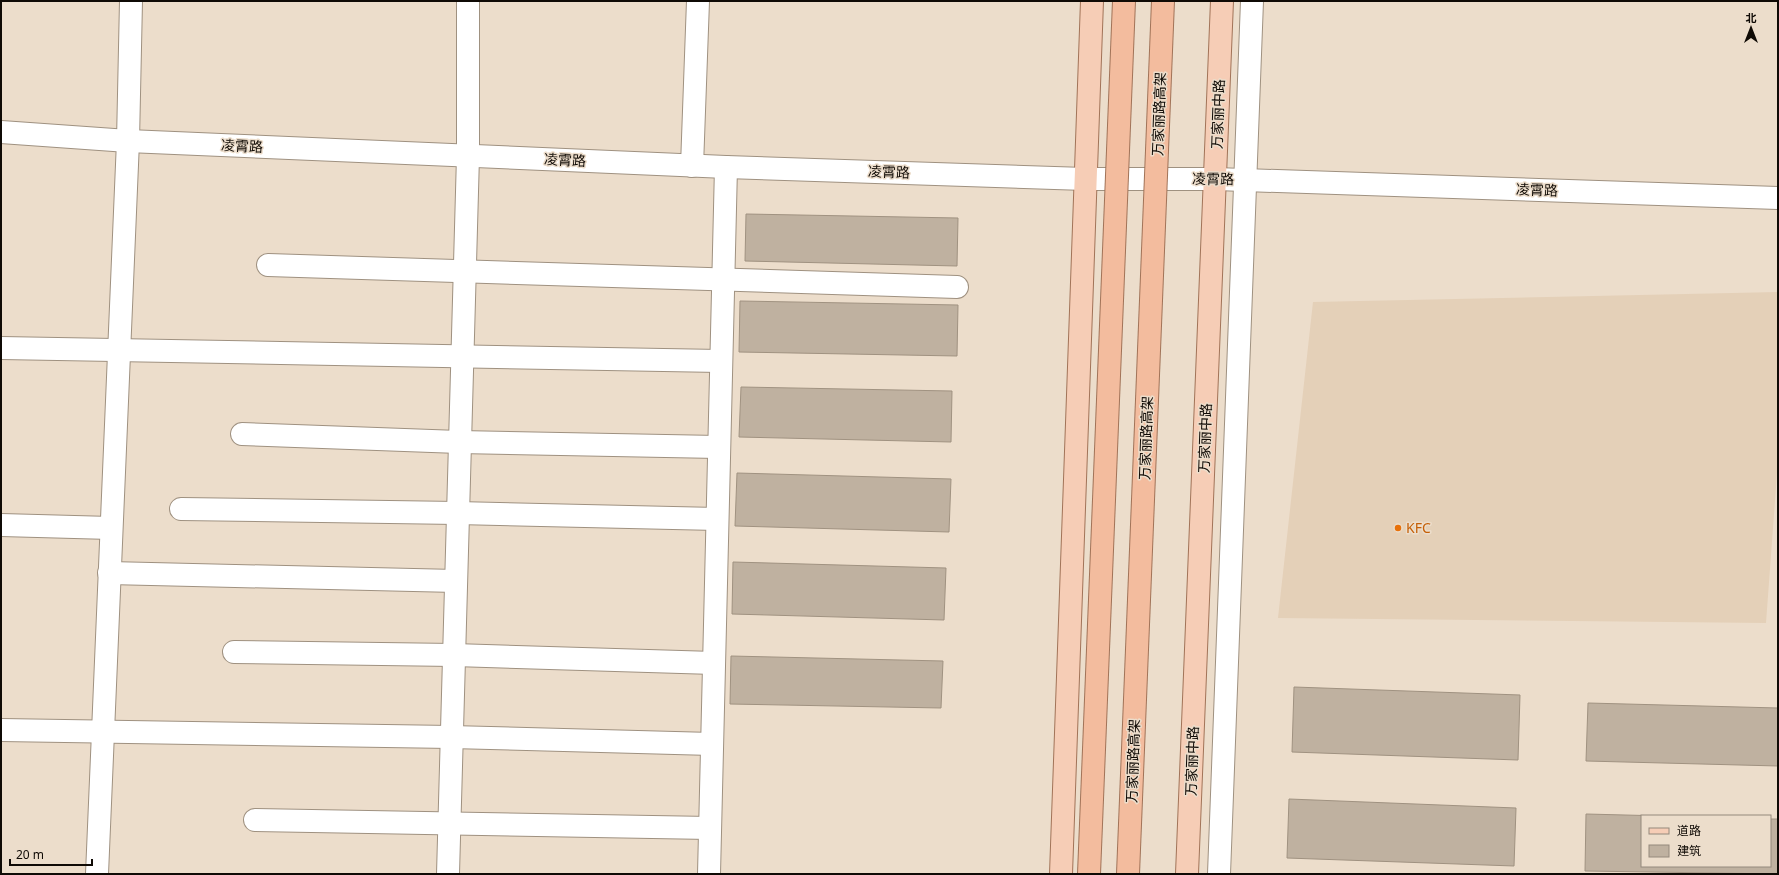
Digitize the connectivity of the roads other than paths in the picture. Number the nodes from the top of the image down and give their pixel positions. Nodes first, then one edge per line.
1 (131, 1) edge
2 (468, 1) edge
3 (698, 1) edge
4 (1092, 1) edge
5 (1124, 1) edge
6 (1163, 1) edge
7 (1222, 1) edge
8 (1252, 1) edge
9 (1, 132) edge
10 (128, 141) junction
11 (468, 156) junction
12 (692, 166) junction
13 (726, 167) junction
14 (1085, 179) junction
15 (1216, 179) junction
16 (1246, 180) junction
17 (1778, 198) edge
18 (268, 265) dead end
19 (464, 271) junction
20 (722, 279) junction
21 (957, 286) dead end
22 (1, 348) edge
23 (119, 350) junction
24 (462, 358) junction
25 (720, 361) junction
26 (242, 434) dead end
27 (459, 442) junction
28 (718, 447) junction
29 (180, 510) dead end
30 (457, 513) junction
31 (717, 519) junction
32 (1, 525) edge
33 (112, 528) junction
34 (109, 573) junction
35 (456, 581) junction
36 (234, 652) dead end
37 (454, 655) junction
38 (714, 663) junction
39 (1, 730) edge
40 (103, 732) junction
41 (452, 737) junction
42 (712, 744) junction
43 (255, 820) dead end
44 (449, 824) junction
45 (710, 828) junction
46 (97, 874) edge
47 (448, 874) edge
48 (709, 874) edge
49 (1061, 874) edge
50 (1090, 874) edge
51 (1128, 874) edge
52 (1188, 874) edge
53 (1219, 874) edge

1 - 10 street
2 - 11 street
3 - 12 street
4 - 14 main road
5 - 50 highway, bridge
6 - 51 highway, 万家丽路高架, bridge
7 - 15 main road, 万家丽中路
8 - 16 street
9 - 10 street, 凌霄路
10 - 11 street, 凌霄路
10 - 23 street
11 - 12 street, 凌霄路
11 - 19 street
12 - 13 street, 凌霄路
13 - 14 street, 凌霄路
13 - 20 street
14 - 15 street, 凌霄路
14 - 49 main road
15 - 16 street, 凌霄路
15 - 52 main road, 万家丽中路
16 - 17 street, 凌霄路
16 - 53 street
18 - 19 street
19 - 20 street
19 - 24 street
20 - 21 street
20 - 25 street
22 - 23 street
23 - 24 street
23 - 33 street
24 - 25 street
24 - 27 street
25 - 28 street
26 - 27 street
27 - 28 street
27 - 30 street
28 - 31 street
29 - 30 street
30 - 31 street
30 - 35 street
31 - 38 street
32 - 33 street
33 - 34 street
34 - 35 street
34 - 40 street
35 - 37 street
36 - 37 street
37 - 38 street
37 - 41 street
38 - 42 street
39 - 40 street
40 - 41 street
40 - 46 street
41 - 42 street
41 - 44 street
42 - 45 street
43 - 44 street
44 - 45 street
44 - 47 street
45 - 48 street

